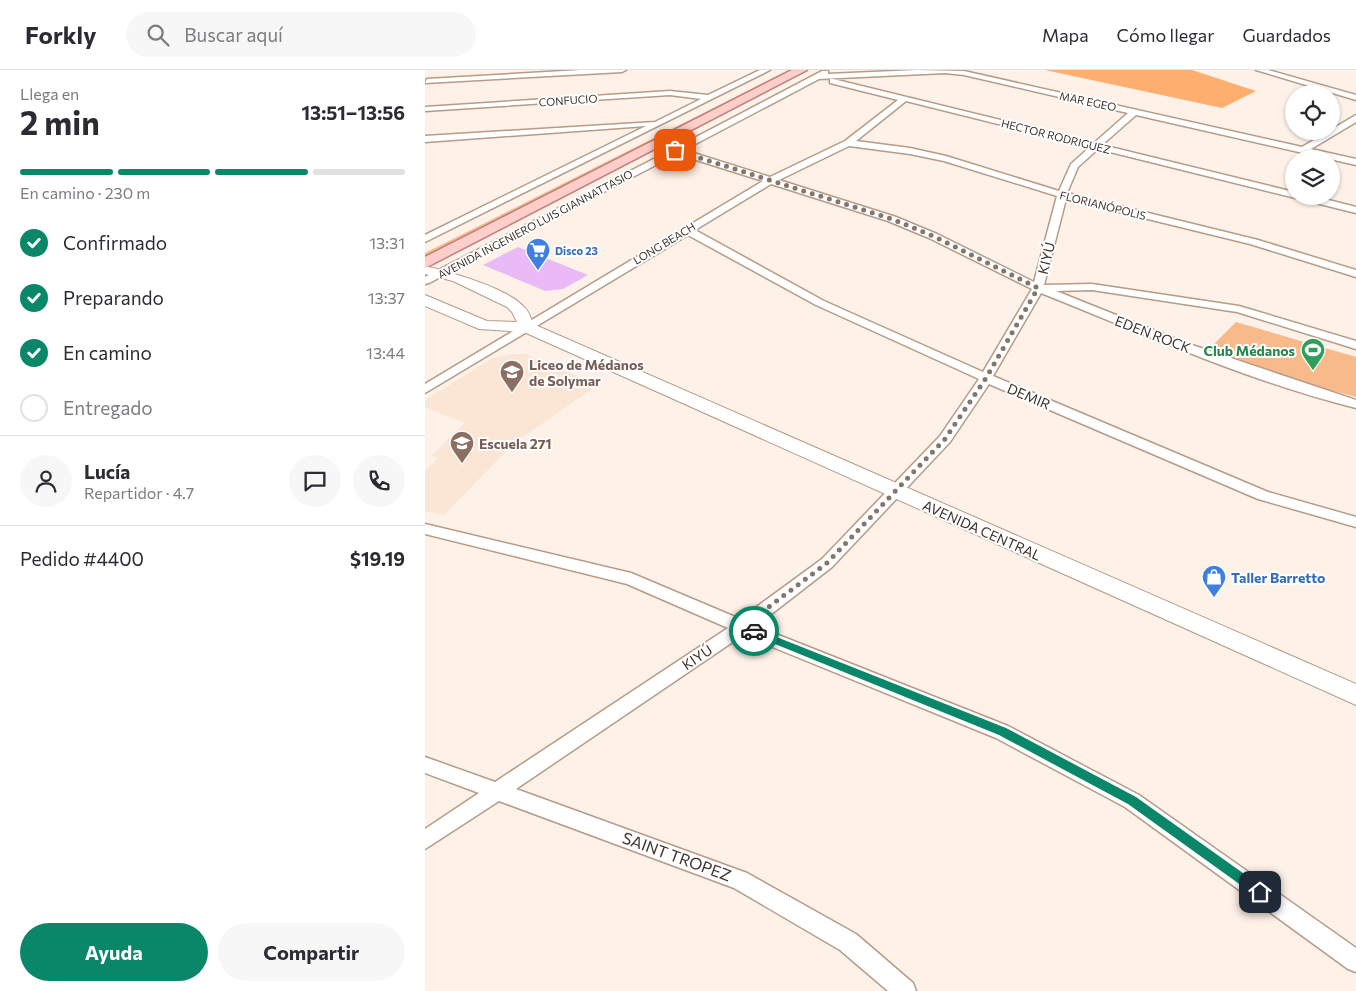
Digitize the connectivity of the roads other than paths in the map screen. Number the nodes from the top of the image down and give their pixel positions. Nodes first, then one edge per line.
1 (432, 70) edge
2 (622, 70) edge
3 (763, 70) edge
4 (785, 70) edge
5 (801, 70) edge
6 (831, 70) edge
7 (1260, 70) edge
8 (946, 71) edge
9 (817, 77) junction
10 (426, 83) edge
11 (710, 98) junction
12 (1356, 98) edge
13 (904, 99) junction
14 (425, 109) edge
15 (1135, 111) junction
16 (1356, 118) edge
17 (667, 129) junction
18 (425, 139) edge
19 (848, 142) junction
20 (1095, 146) junction
21 (675, 150) junction
22 (1304, 150) joint
23 (1340, 158) edge
24 (1356, 162) edge
25 (769, 180) junction
26 (1285, 193) edge
27 (1062, 195) junction
28 (1336, 205) edge
29 (1356, 210) edge
30 (687, 230) junction
31 (425, 239) edge
32 (425, 250) edge
33 (425, 263) edge
34 (425, 270) edge
35 (441, 273) junction
36 (1356, 274) edge
37 (425, 281) edge
38 (1038, 288) junction
39 (425, 300) edge
40 (527, 327) junction
41 (1356, 345) edge
42 (986, 378) junction
43 (425, 389) edge
44 (1356, 404) edge
45 (896, 492) junction
46 (1356, 522) edge
47 (425, 529) edge
48 (742, 627) junction
49 (1356, 695) edge
50 (425, 765) edge
51 (497, 790) junction
52 (425, 840) edge
53 (1356, 961) edge
54 (905, 991) edge

1 - 10 street
2 - 10 street
3 - 11 street, AVENIDA INGENIERO LUIS GIANNATTASIO
4 - 17 main road, AVENIDA INGENIERO LUIS GIANNATTASIO
5 - 17 main road, AVENIDA INGENIERO LUIS GIANNATTASIO
6 - 9 street, AVENIDA INGENIERO LUIS GIANNATTASIO
7 - 12 street
8 - 9 street, MAR EGEO
8 - 15 street, MAR EGEO
9 - 13 street, HECTOR RODRIGUEZ
9 - 21 street, AVENIDA INGENIERO LUIS GIANNATTASIO
11 - 14 street, CONFUCIO
11 - 17 street, AVENIDA INGENIERO LUIS GIANNATTASIO
13 - 19 street, LONG BEACH
13 - 20 street, HECTOR RODRIGUEZ
15 - 20 street, KIYÚ
15 - 22 street, MAR EGEO
16 - 22 street
17 - 18 street
17 - 21 street
17 - 31 street, AVENIDA INGENIERO LUIS GIANNATTASIO
17 - 32 main road, AVENIDA INGENIERO LUIS GIANNATTASIO
17 - 33 main road, AVENIDA INGENIERO LUIS GIANNATTASIO
19 - 25 street, LONG BEACH
19 - 27 street, FLORIANÓPOLIS
20 - 26 street, HECTOR RODRIGUEZ
20 - 27 street, KIYÚ
21 - 25 street, EDEN ROCK
21 - 35 street, AVENIDA INGENIERO LUIS GIANNATTASIO
23 - 24 street, MAR EGEO
25 - 30 street, LONG BEACH
25 - 38 street, EDEN ROCK
27 - 36 street, FLORIANÓPOLIS
27 - 38 street, KIYÚ
28 - 29 street
30 - 40 street, LONG BEACH
30 - 42 street, DEMIR
34 - 35 street
35 - 37 street, AVENIDA INGENIERO LUIS GIANNATTASIO
35 - 40 street
38 - 41 street, EDEN ROCK
38 - 42 street, KIYÚ
38 - 44 street, EDEN ROCK
39 - 40 street, AVENIDA CENTRAL
40 - 43 street, LONG BEACH
40 - 45 street, AVENIDA CENTRAL
42 - 45 street, KIYÚ
42 - 46 street, DEMIR
45 - 48 street, KIYÚ
45 - 49 street, AVENIDA CENTRAL
47 - 48 street
48 - 51 street, KIYÚ
48 - 53 street
50 - 51 street, SAINT TROPEZ
51 - 52 street, KIYÚ
51 - 54 street, SAINT TROPEZ

